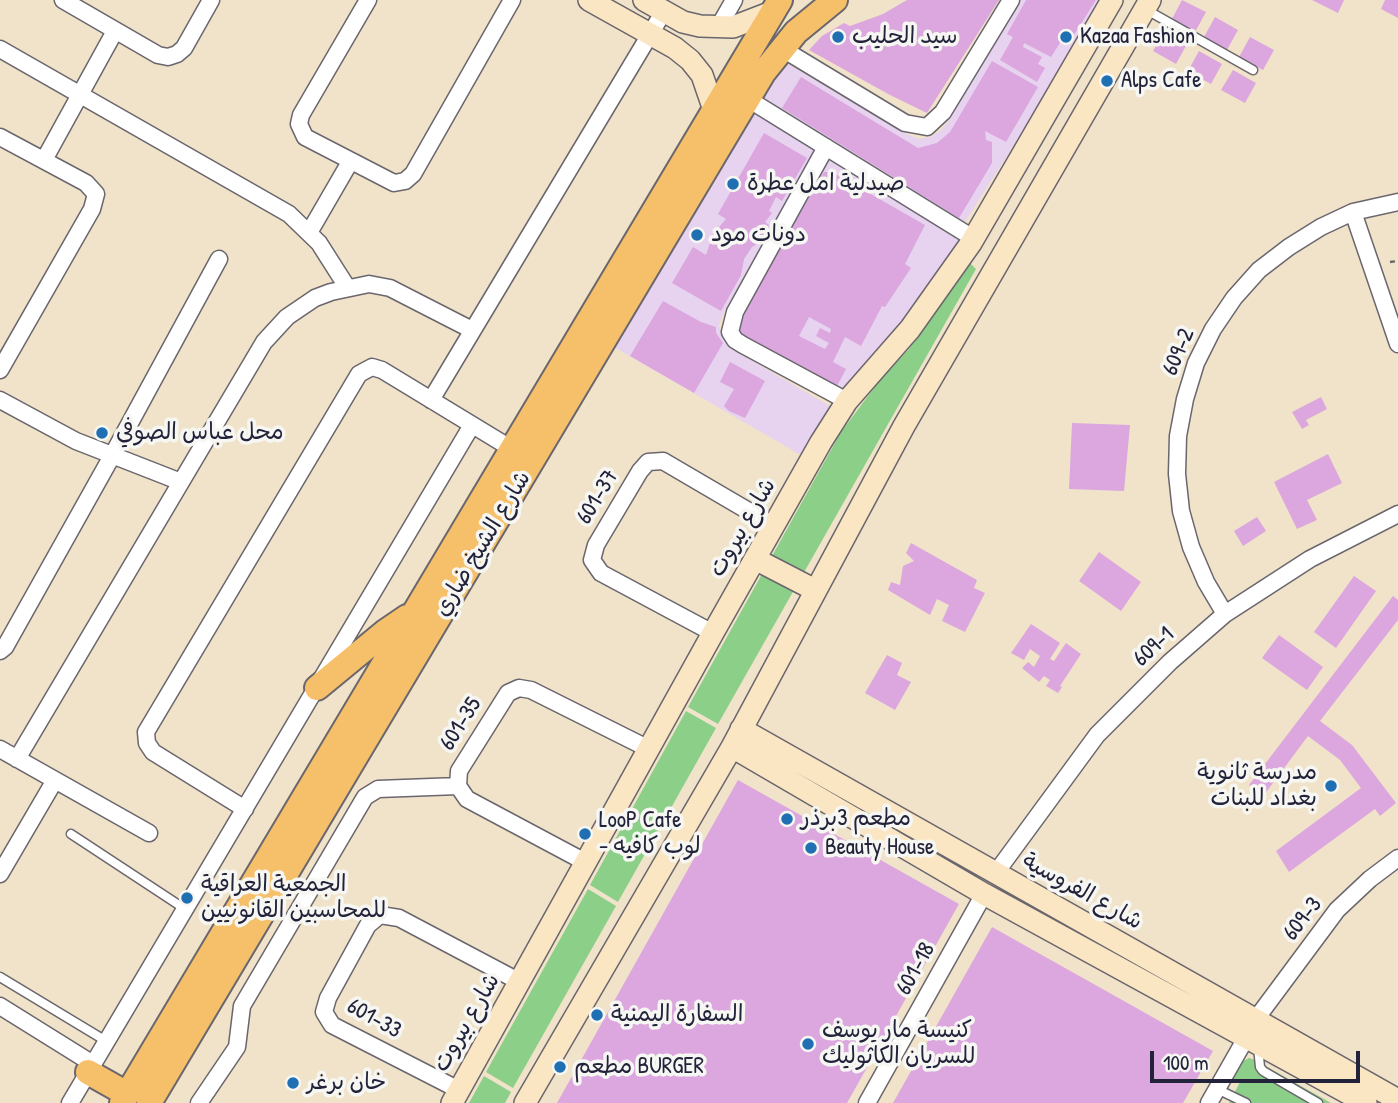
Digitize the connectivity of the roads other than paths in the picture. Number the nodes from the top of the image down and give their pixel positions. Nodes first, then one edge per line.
1 (63, 0) edge
2 (211, 0) edge
3 (368, 0) edge
4 (512, 0) edge
5 (589, 0) edge
6 (644, 0) edge
7 (734, 0) edge
8 (835, 0) edge
9 (1011, 0) edge
10 (1112, 0) edge
11 (779, 4) edge
12 (1148, 4) edge
13 (664, 11) junction
14 (718, 28) junction
15 (114, 30) junction
16 (1093, 31) junction
17 (650, 34) junction
18 (781, 48) junction
19 (0, 49) edge
20 (1120, 52) junction
21 (1253, 70) dead end
22 (79, 94) junction
23 (748, 99) junction
24 (714, 110) junction
25 (0, 137) edge
26 (826, 147) junction
27 (44, 160) junction
28 (350, 162) junction
29 (1398, 202) edge
30 (1353, 212) junction
31 (310, 231) junction
32 (973, 238) junction
33 (219, 259) dead end
34 (347, 287) junction
35 (472, 330) junction
36 (1398, 344) edge
37 (0, 370) edge
38 (0, 400) edge
39 (431, 400) junction
40 (847, 401) junction
41 (472, 425) junction
42 (512, 449) junction
43 (112, 456) junction
44 (181, 482) junction
45 (1398, 514) edge
46 (774, 526) junction
47 (755, 559) junction
48 (815, 590) junction
49 (414, 613) junction
50 (1225, 614) junction
51 (713, 633) junction
52 (0, 651) edge
53 (317, 688) junction
54 (736, 738) junction
55 (649, 749) junction
56 (0, 750) edge
57 (17, 759) junction
58 (55, 780) junction
59 (458, 786) junction
60 (245, 808) junction
61 (900, 832) junction
62 (149, 833) dead end
63 (71, 834) dead end
64 (1398, 858) edge
65 (587, 863) junction
66 (0, 874) edge
67 (995, 874) junction
68 (984, 894) junction
69 (185, 909) junction
70 (0, 977) edge
71 (520, 982) junction
72 (0, 1006) edge
73 (1253, 1033) junction
74 (106, 1041) junction
75 (91, 1068) junction
76 (455, 1096) edge
77 (1213, 1096) edge
78 (133, 1100) edge
79 (1398, 1100) edge
80 (70, 1103) edge
81 (199, 1103) edge
82 (525, 1103) edge
83 (867, 1103) edge
84 (1246, 1103) edge
85 (1318, 1103) edge
86 (1366, 1103) edge

1 - 15 street
2 - 15 street
3 - 28 street
4 - 28 street
5 - 17 main road
6 - 13 main road
7 - 14 street
8 - 18 main road, شارع الشيخ ضاري
9 - 18 street
10 - 16 main road, شارع بيروت
11 - 14 main road
11 - 24 main road, شارع الشيخ ضاري
12 - 20 main road
12 - 21 lane
13 - 14 main road
13 - 17 street
15 - 22 street
16 - 20 main road
16 - 32 main road, شارع بيروت
17 - 24 main road
17 - 35 street
18 - 23 main road, شارع الشيخ ضاري
19 - 22 street
20 - 48 main road
22 - 27 street
22 - 31 street
23 - 26 street
23 - 78 main road, شارع الشيخ ضاري
24 - 42 main road, شارع الشيخ ضاري
25 - 27 street
26 - 32 street
26 - 40 street
27 - 37 street
28 - 31 street
29 - 30 street, 609-2
30 - 36 street
30 - 50 street, 609-2
31 - 34 street
32 - 40 main road, شارع بيروت
33 - 43 street
34 - 35 street
34 - 44 street
35 - 39 street
38 - 43 street
39 - 41 street
39 - 60 street
40 - 46 main road, شارع بيروت
41 - 42 street
41 - 53 street
42 - 49 main road, شارع الشيخ ضاري
43 - 44 street
43 - 52 street
44 - 57 street
45 - 50 street, 609-1
46 - 47 main road, شارع بيروت
46 - 51 street, 601-37
47 - 48 main road
47 - 51 main road, شارع بيروت
48 - 54 main road
49 - 53 main road
49 - 78 main road, شارع الشيخ ضاري
50 - 67 street, 609-1
51 - 55 main road, شارع بيروت
53 - 60 street
54 - 61 main road, شارع الفروسية
54 - 82 main road
55 - 59 street, 601-35
55 - 65 main road, شارع بيروت
56 - 57 street
57 - 58 street
58 - 62 street
58 - 66 street
59 - 65 street, 601-35
59 - 81 street
60 - 69 street
61 - 67 main road, شارع الفروسية
61 - 68 main road, شارع الفروسية
63 - 69 lane
64 - 73 street, 609-3
65 - 71 main road, شارع بيروت
67 - 73 main road, شارع الفروسية
68 - 73 main road, شارع الفروسية
68 - 83 street, 601-18
69 - 74 street
70 - 74 lane
71 - 76 main road, شارع بيروت
71 - 76 street, 601-33
72 - 75 street
73 - 77 street, 609-3
73 - 79 main road, شارع الفروسية
73 - 85 lane
73 - 86 main road, شارع الفروسية
74 - 75 street
75 - 78 main road
75 - 80 street
77 - 84 lane

